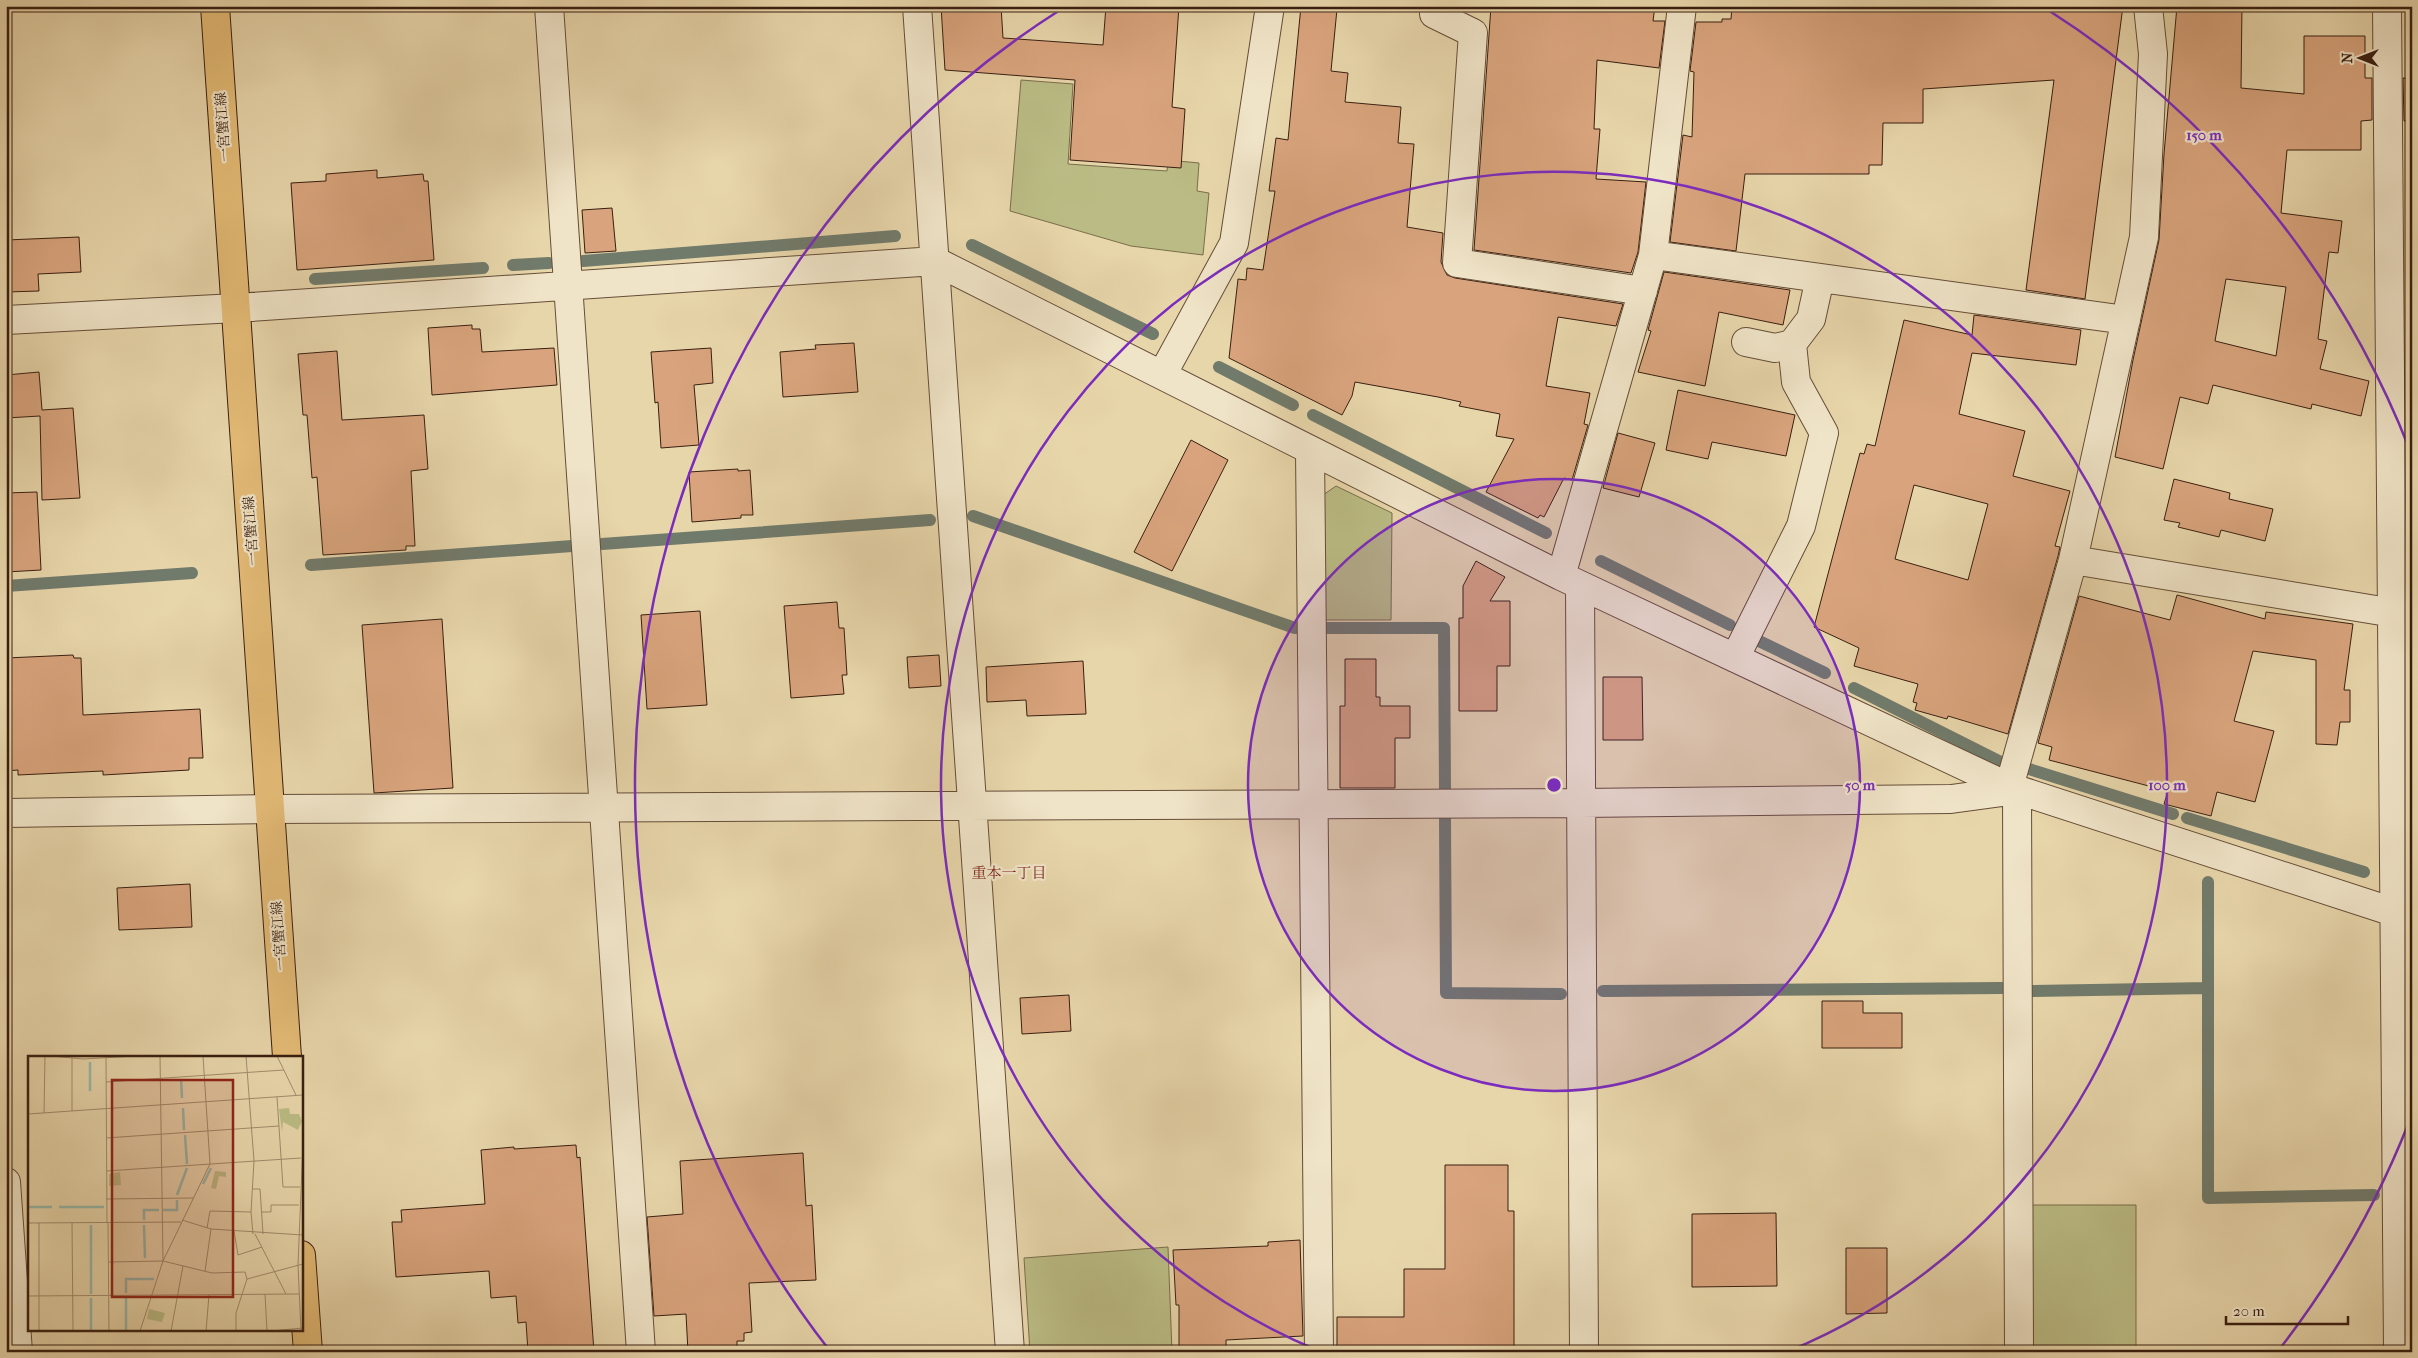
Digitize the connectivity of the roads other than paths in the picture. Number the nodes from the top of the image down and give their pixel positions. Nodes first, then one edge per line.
1 (215, 6) edge
2 (549, 6) edge
3 (917, 6) edge
4 (1270, 6) edge
5 (1435, 6) edge
6 (1682, 6) edge
7 (2148, 6) edge
8 (2387, 6) edge
9 (1653, 255) junction
10 (935, 261) junction
11 (2400, 277) edge
12 (1820, 278) junction
13 (569, 285) junction
14 (1643, 291) junction
15 (236, 308) junction
16 (6, 320) edge
17 (2126, 320) junction
18 (1746, 342) dead end
19 (1792, 344) junction
20 (1162, 375) junction
21 (1310, 450) junction
22 (2073, 560) junction
23 (1570, 581) junction
24 (2402, 614) edge
25 (1735, 658) junction
26 (2013, 788) junction
27 (1581, 803) junction
28 (1314, 804) junction
29 (973, 806) junction
30 (605, 807) junction
31 (271, 809) junction
32 (6, 813) edge
33 (2404, 915) edge
34 (287, 1056) edge
35 (2404, 1141) edge
36 (6, 1182) edge
37 (302, 1269) edge
38 (18, 1352) edge
39 (308, 1352) edge
40 (641, 1352) edge
41 (1010, 1352) edge
42 (1319, 1352) edge
43 (1584, 1352) edge
44 (2019, 1352) edge
45 (2398, 1352) edge

1 - 15 main road, 一宮蟹江線
2 - 13 street
3 - 10 street
4 - 20 street
5 - 14 street
6 - 9 street
7 - 17 street
8 - 11 street
9 - 12 street
9 - 14 street
10 - 13 street
10 - 20 street
10 - 29 street
11 - 24 street
12 - 17 street
12 - 19 street
13 - 15 street
13 - 30 street
14 - 23 street
15 - 16 street
15 - 31 main road, 一宮蟹江線
17 - 22 street
18 - 19 street
19 - 25 street
20 - 21 street
21 - 23 street
21 - 28 street
22 - 24 street
22 - 26 street
23 - 25 street
23 - 27 street
24 - 33 street
25 - 26 street
26 - 27 street
26 - 33 street
26 - 44 street
27 - 28 street
27 - 43 street
28 - 29 street
28 - 42 street
29 - 30 street
29 - 41 street
30 - 31 street
30 - 40 street
31 - 32 street
31 - 34 main road, 一宮蟹江線
33 - 35 street
35 - 45 street
36 - 38 street
37 - 39 main road

